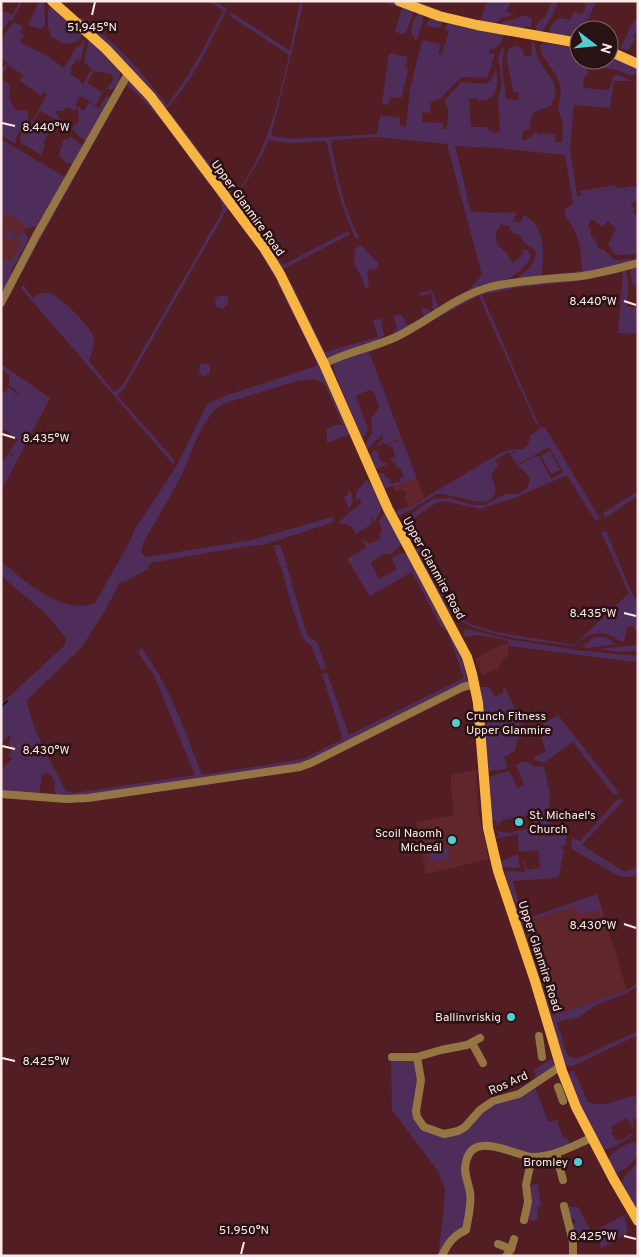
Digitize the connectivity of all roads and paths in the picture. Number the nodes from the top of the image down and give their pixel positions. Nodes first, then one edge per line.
1 (52, 1) edge
2 (400, 1) edge
3 (569, 41) edge
4 (619, 55) edge
5 (638, 64) edge
6 (129, 72) junction
7 (638, 263) edge
8 (1, 303) edge
9 (324, 364) junction
10 (474, 684) junction
11 (1, 794) edge
12 (539, 1036) dead end
13 (480, 1038) dead end
14 (472, 1044) junction
15 (555, 1045) junction
16 (540, 1047) junction
17 (392, 1057) dead end
18 (542, 1057) dead end
19 (417, 1058) junction
20 (483, 1064) dead end
21 (561, 1066) junction
22 (591, 1138) junction
23 (556, 1153) junction
24 (532, 1157) junction
25 (563, 1180) dead end
26 (564, 1206) dead end
27 (524, 1220) dead end
28 (638, 1221) edge
29 (514, 1239) dead end
30 (498, 1244) dead end
31 (509, 1252) edge
32 (442, 1256) edge
33 (573, 1256) edge

1 - 6 main road, Upper Glanmire Road
2 - 3 main road
4 - 5 main road
6 - 8 street
6 - 9 main road, Upper Glanmire Road
7 - 9 street
9 - 10 main road, Upper Glanmire Road
10 - 11 street
10 - 15 main road, Upper Glanmire Road
12 - 16 street
13 - 14 street
14 - 19 street
14 - 20 street
15 - 16 street
15 - 21 main road, Upper Glanmire Road
16 - 18 street
17 - 19 street
19 - 21 street, Ros Ard
21 - 22 main road, Upper Glanmire Road
22 - 23 street
22 - 28 main road, Upper Glanmire Road
23 - 24 street
23 - 25 street
24 - 27 street
24 - 32 street
26 - 33 street
29 - 31 street
30 - 31 street

